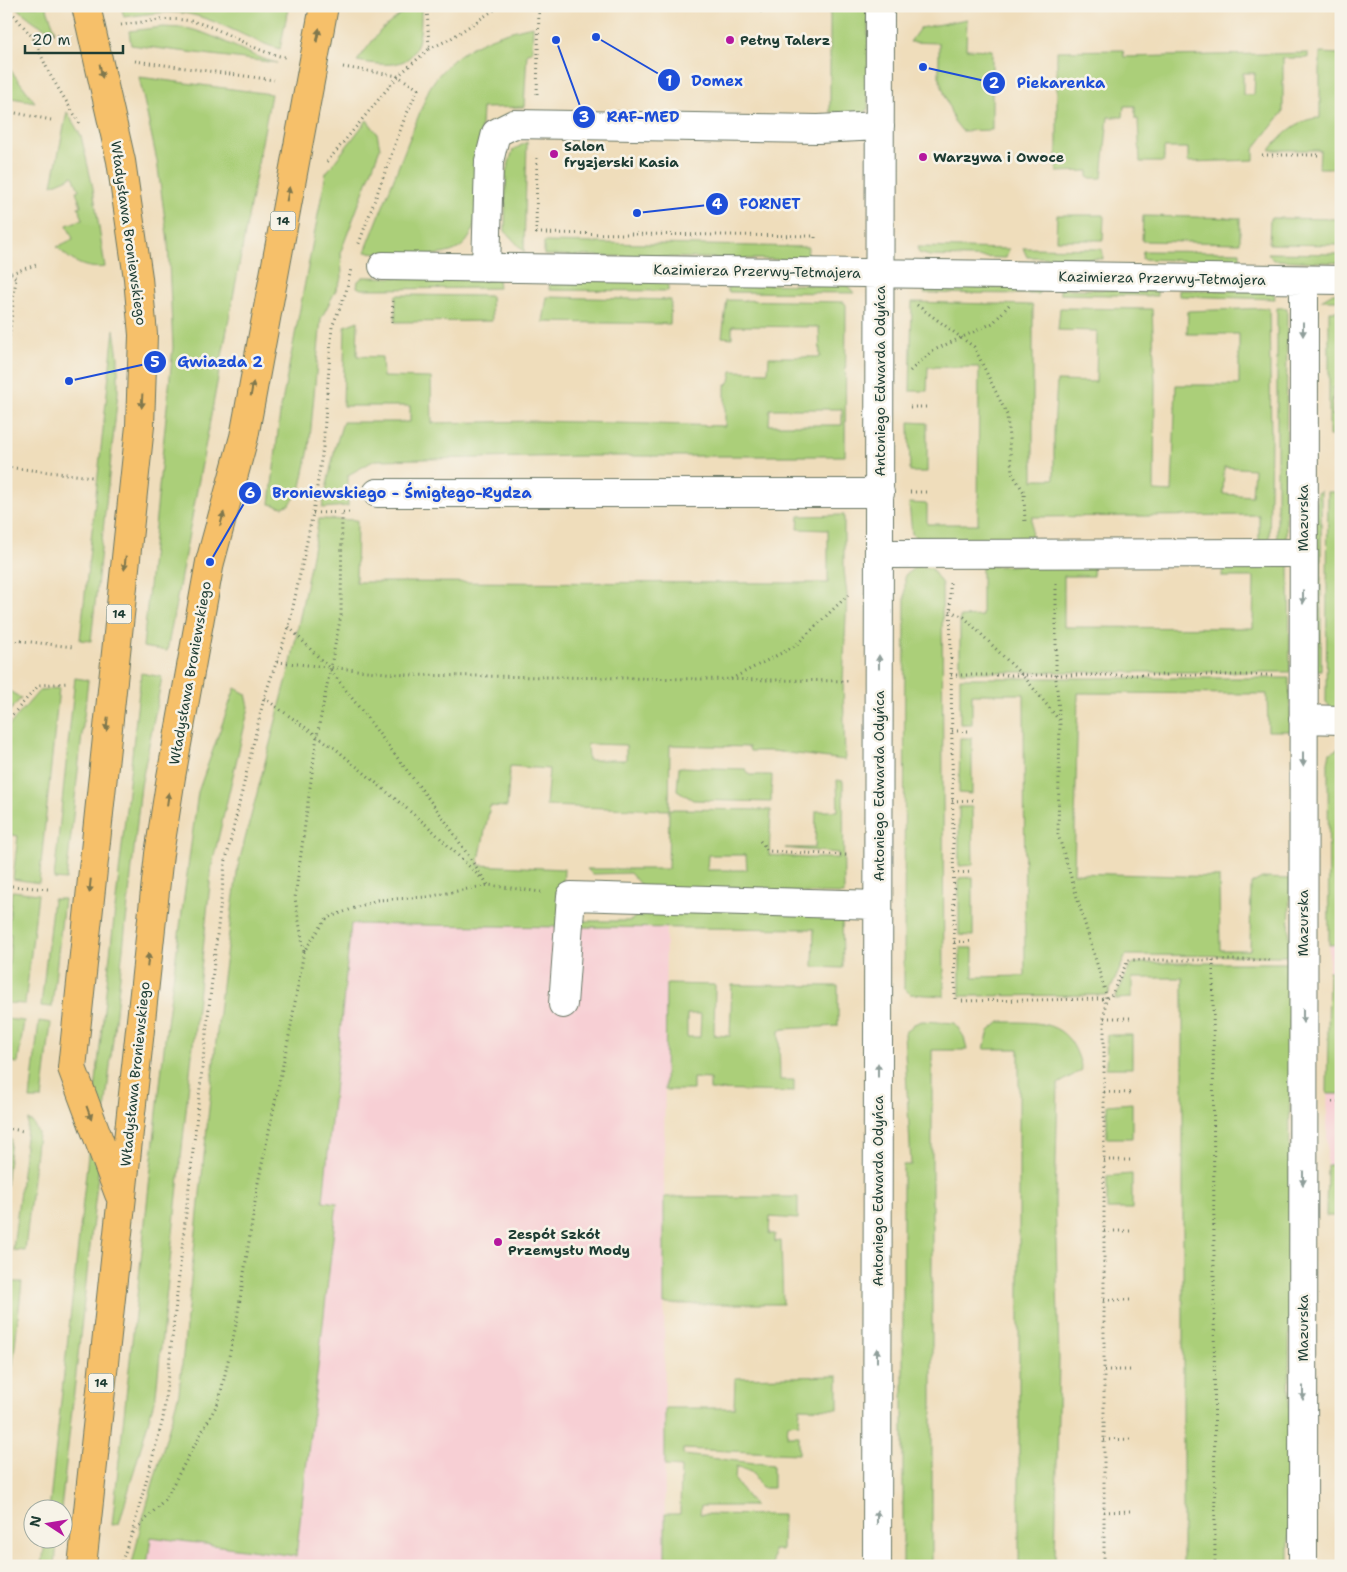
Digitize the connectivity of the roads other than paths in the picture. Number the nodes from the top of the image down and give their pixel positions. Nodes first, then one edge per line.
1 (86, 6) edge
2 (324, 6) edge
3 (880, 6) edge
4 (880, 126) junction
5 (383, 266) dead end
6 (486, 268) junction
7 (880, 273) junction
8 (1304, 280) junction
9 (1341, 280) edge
10 (377, 493) dead end
11 (880, 493) junction
12 (1303, 553) junction
13 (880, 554) junction
14 (1303, 719) junction
15 (1341, 720) edge
16 (878, 905) junction
17 (563, 1004) dead end
18 (121, 1200) junction
19 (82, 1566) edge
20 (877, 1566) edge
21 (1303, 1566) edge

1 -> 18 main road, Władysława Broniewskiego / 14
18 -> 2 main road, Władysława Broniewskiego / 14
3 - 4 street, Antoniego Edwarda Odyńca
4 - 6 street
4 - 7 street, Antoniego Edwarda Odyńca
5 - 6 street, Kazimierza Przerwy-Tetmajera
6 - 7 street, Kazimierza Przerwy-Tetmajera
7 - 8 street, Kazimierza Przerwy-Tetmajera
7 - 11 street, Antoniego Edwarda Odyńca
8 - 9 street, Kazimierza Przerwy-Tetmajera
8 -> 12 street, Mazurska
10 - 11 street
11 - 13 street, Antoniego Edwarda Odyńca
12 - 13 street
12 -> 14 street, Mazurska
16 -> 13 street, Antoniego Edwarda Odyńca
14 - 15 street
14 -> 21 street, Mazurska
16 - 17 street
20 -> 16 street, Antoniego Edwarda Odyńca
18 - 19 main road, Władysława Broniewskiego / 14

